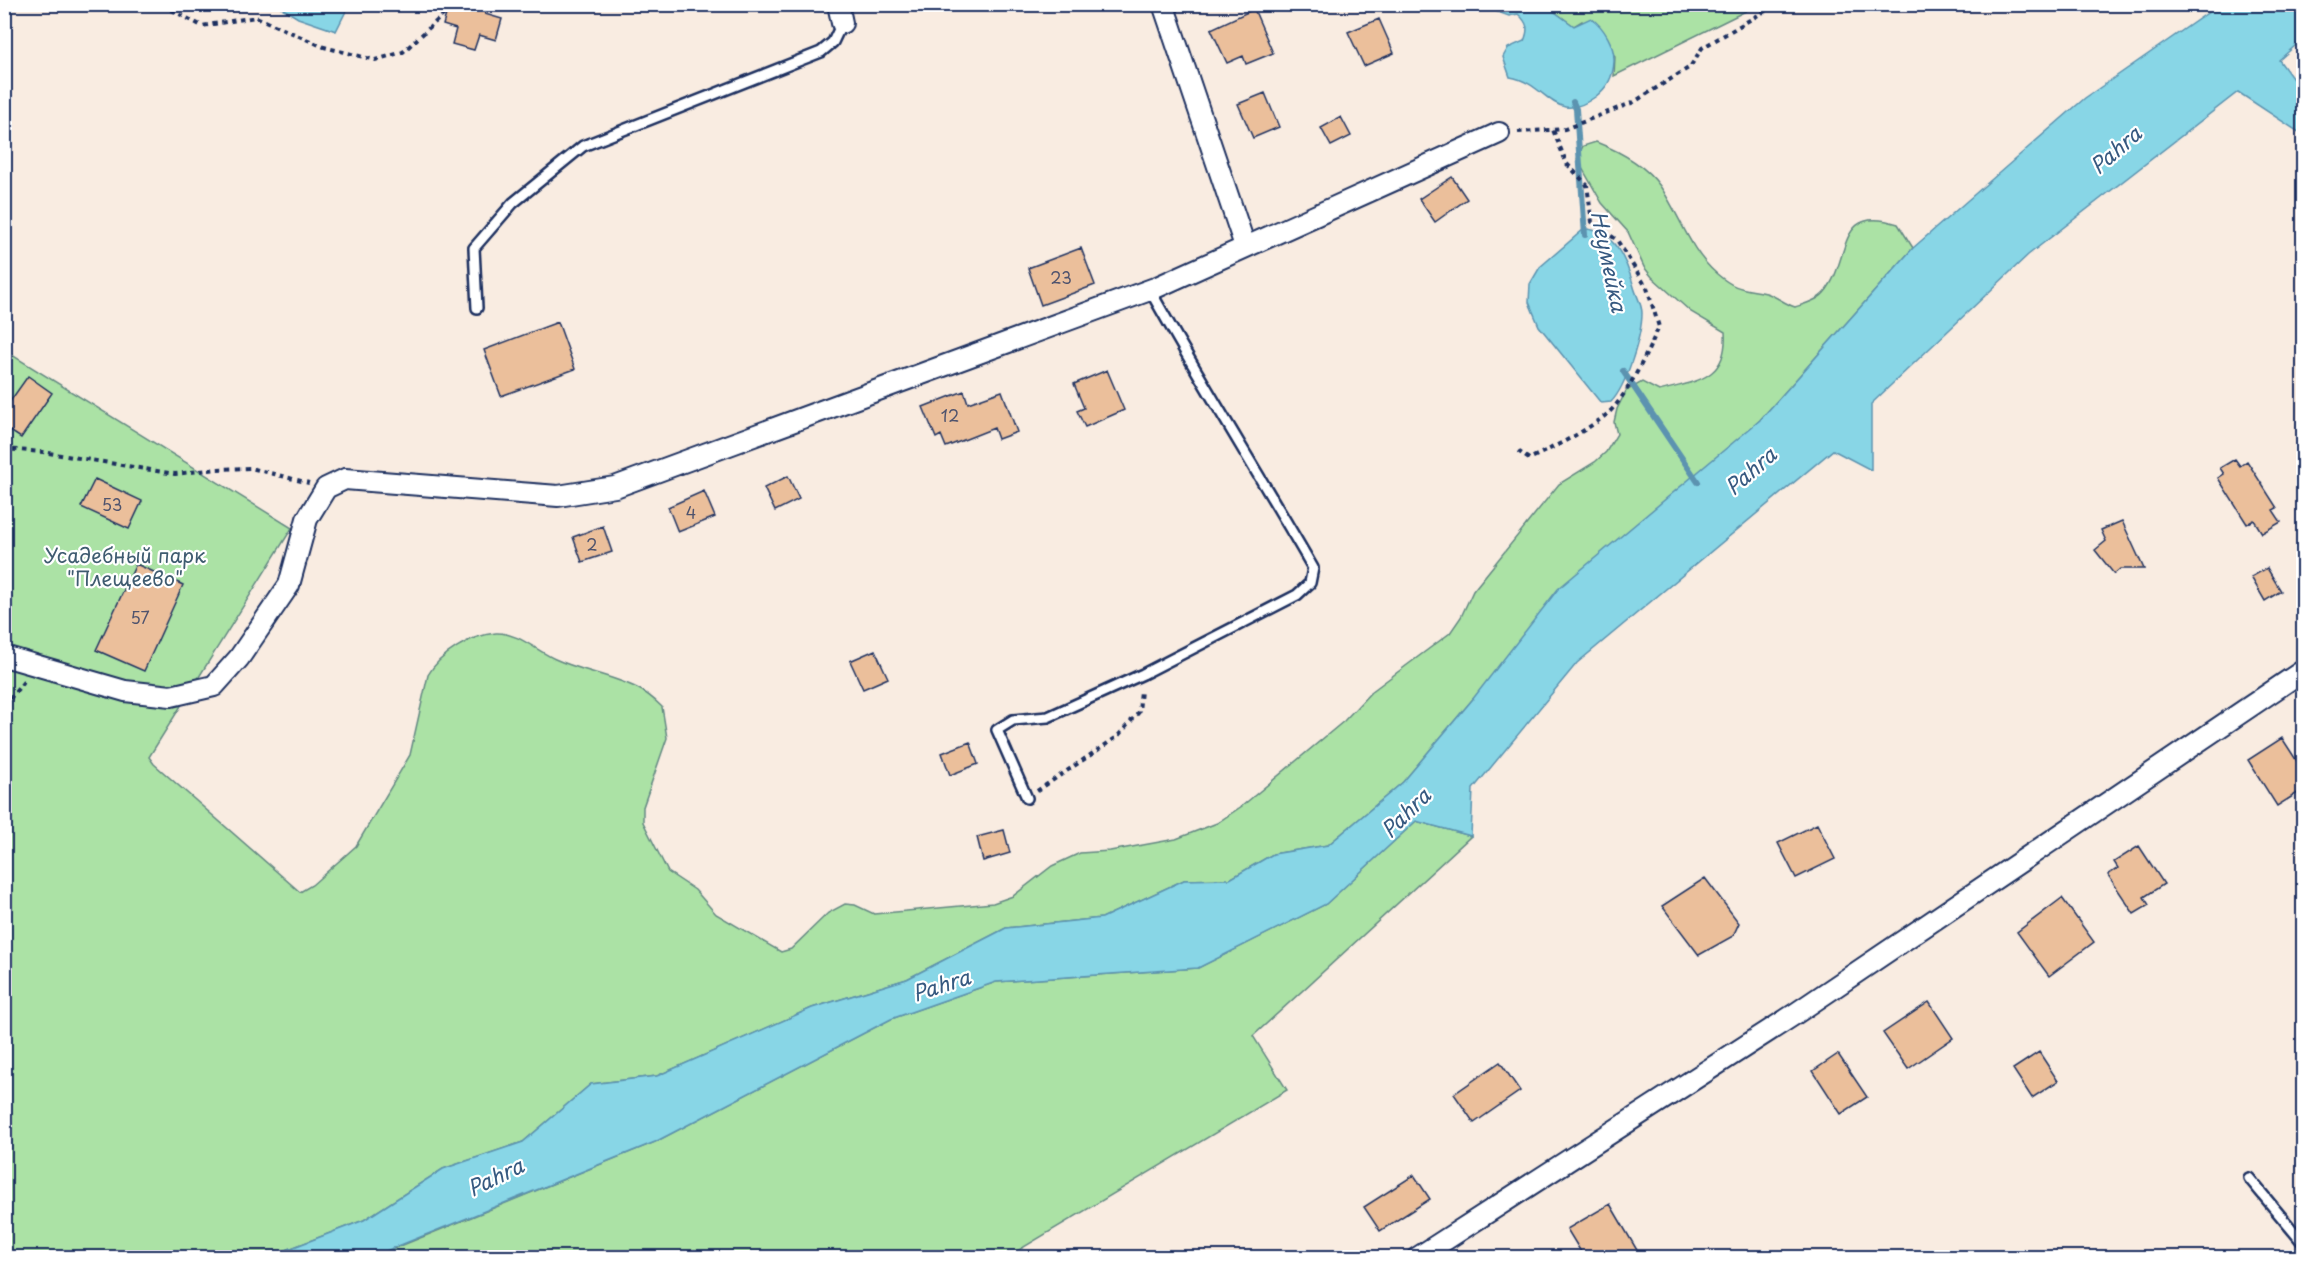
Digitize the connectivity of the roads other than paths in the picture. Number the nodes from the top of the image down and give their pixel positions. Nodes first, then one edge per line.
1 (1163, 4) edge
2 (840, 14) edge
3 (1499, 133) road end
4 (1245, 246) junction
5 (1150, 290) junction
6 (477, 308) dead end
7 (4, 656) edge
8 (2304, 670) edge
9 (1027, 798) road end
10 (2249, 1178) dead end
11 (2304, 1244) edge
12 (1417, 1257) edge

1 - 4 street
2 - 6 lane
3 - 4 street
4 - 5 street
5 - 7 street
5 - 9 lane
8 - 12 street
10 - 11 lane

